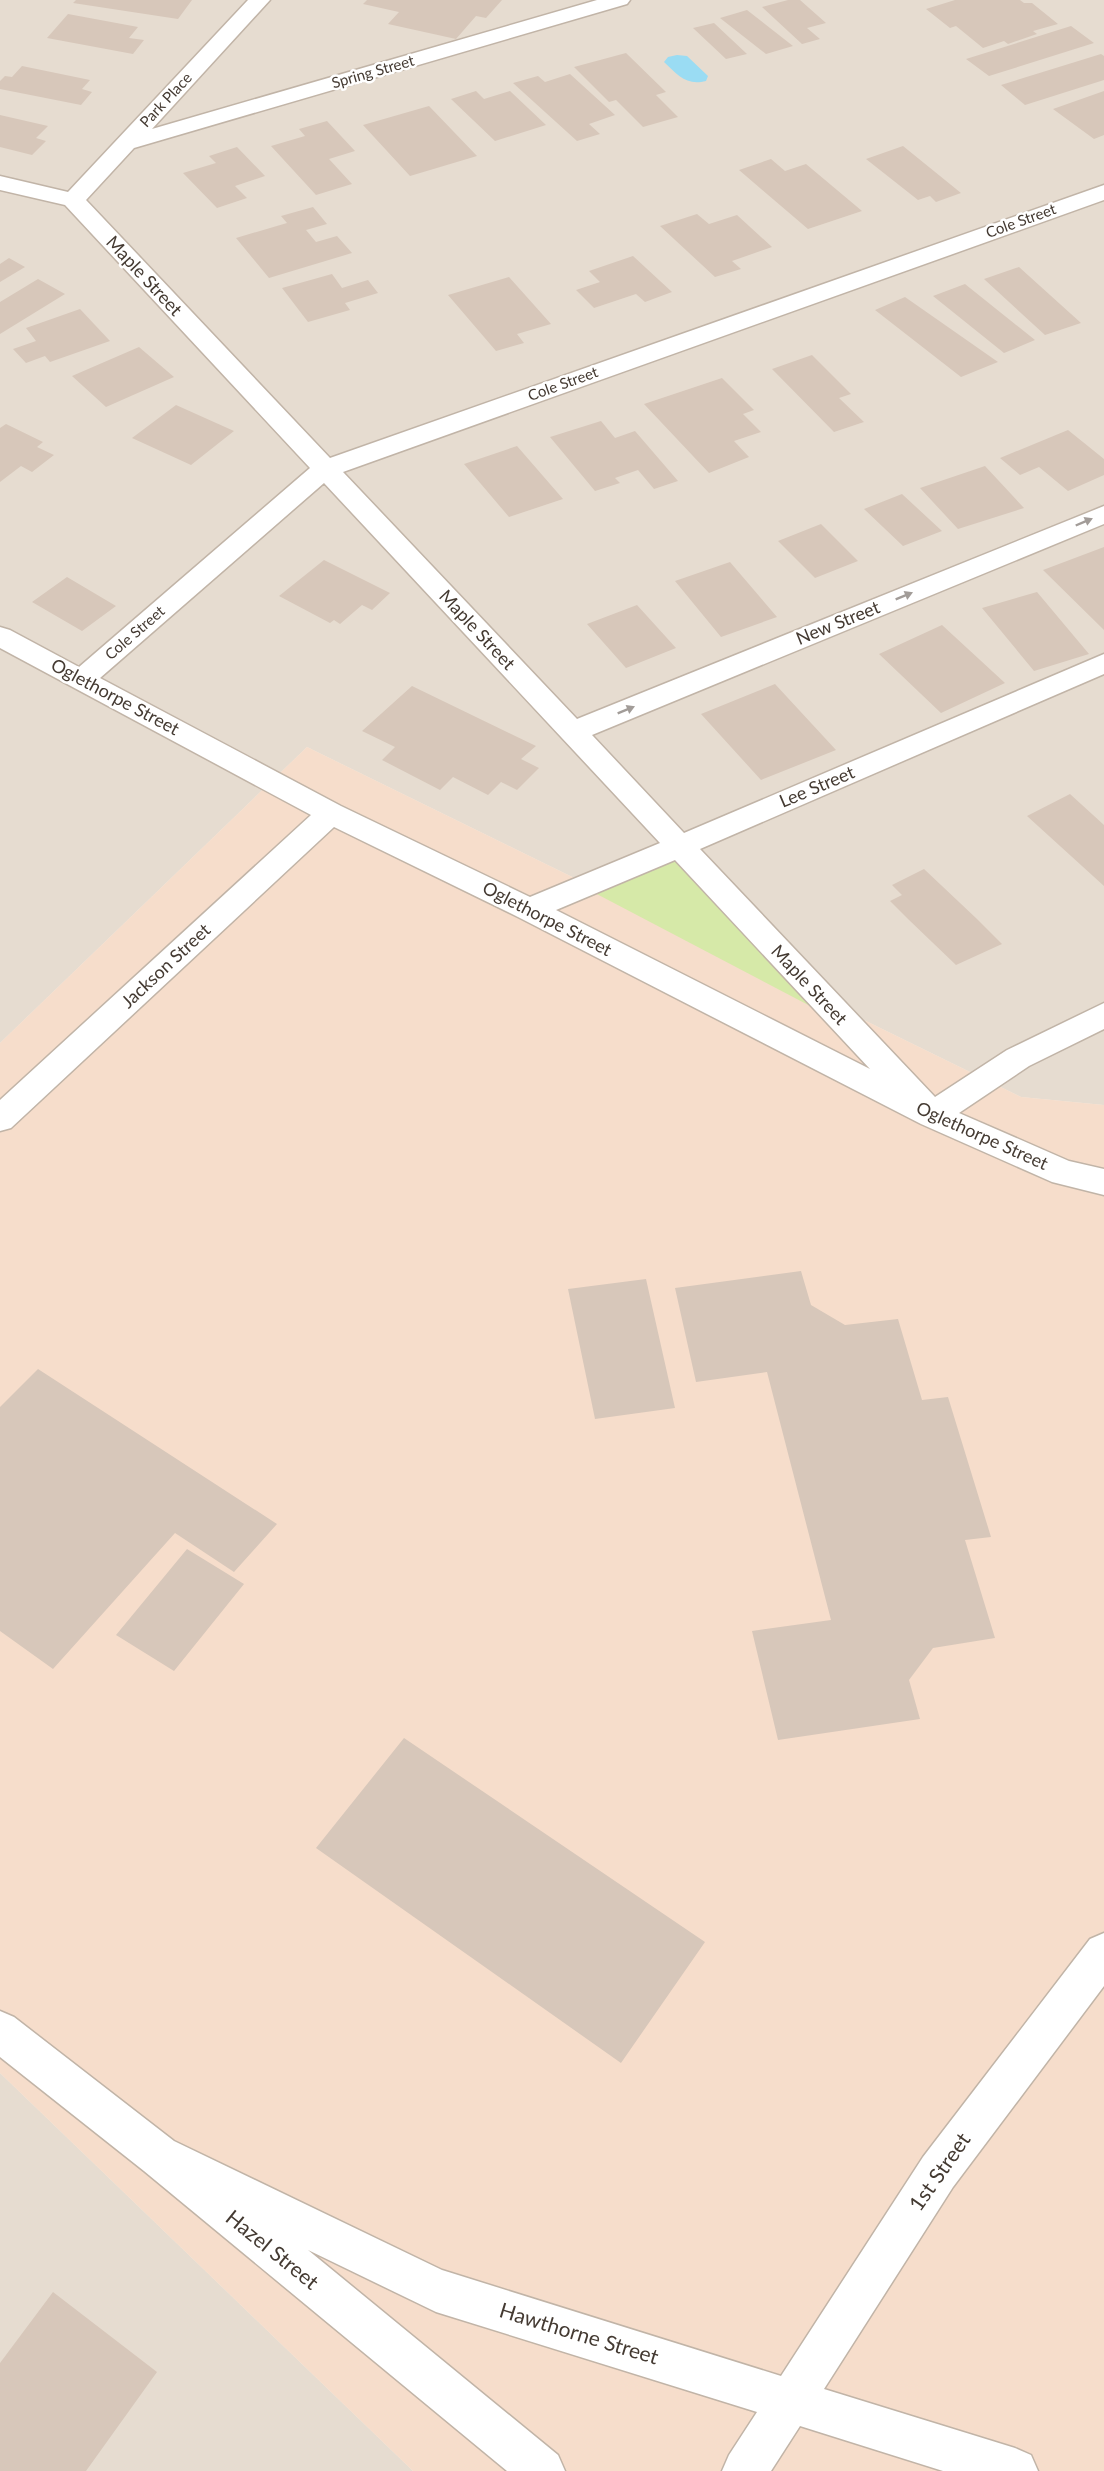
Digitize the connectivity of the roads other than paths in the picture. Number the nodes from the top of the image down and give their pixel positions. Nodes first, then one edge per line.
1 (260, 0) edge
2 (620, 0) edge
3 (126, 143) junction
4 (0, 183) edge
5 (1104, 192) edge
6 (73, 200) junction
7 (325, 469) junction
8 (1104, 514) edge
9 (0, 636) edge
10 (1104, 663) edge
11 (82, 679) junction
12 (572, 732) junction
13 (331, 813) junction
14 (680, 847) junction
15 (529, 909) junction
16 (1104, 1015) edge
17 (932, 1115) junction
18 (0, 1119) edge
19 (1104, 1182) edge
20 (1104, 1953) edge
21 (0, 2031) edge
22 (159, 2156) junction
23 (790, 2401) junction
24 (542, 2471) edge
25 (745, 2471) edge
26 (1015, 2471) edge

1 - 3 street, Park Place
2 - 3 street, Spring Street
3 - 6 street, Park Place
4 - 6 street
5 - 7 street, Cole Street
6 - 7 street, Maple Street
7 - 11 street, Cole Street
7 - 12 street, Maple Street
12 -> 8 street, New Street
9 - 11 street, Oglethorpe Street
10 - 14 street, Lee Street
11 - 13 street, Oglethorpe Street
12 - 14 street, Maple Street
13 - 15 street, Oglethorpe Street
13 - 18 street, Jackson Street
14 - 15 street, Lee Street
14 - 17 street, Maple Street
15 - 17 street, Oglethorpe Street
16 - 17 street
17 - 19 street, Oglethorpe Street
20 - 23 street, 1st Street
21 - 22 street, Hazel Street
22 - 23 street, Hawthorne Street
22 - 24 street, Hazel Street
23 - 25 street, 1st Street
23 - 26 street, Hawthorne Street

